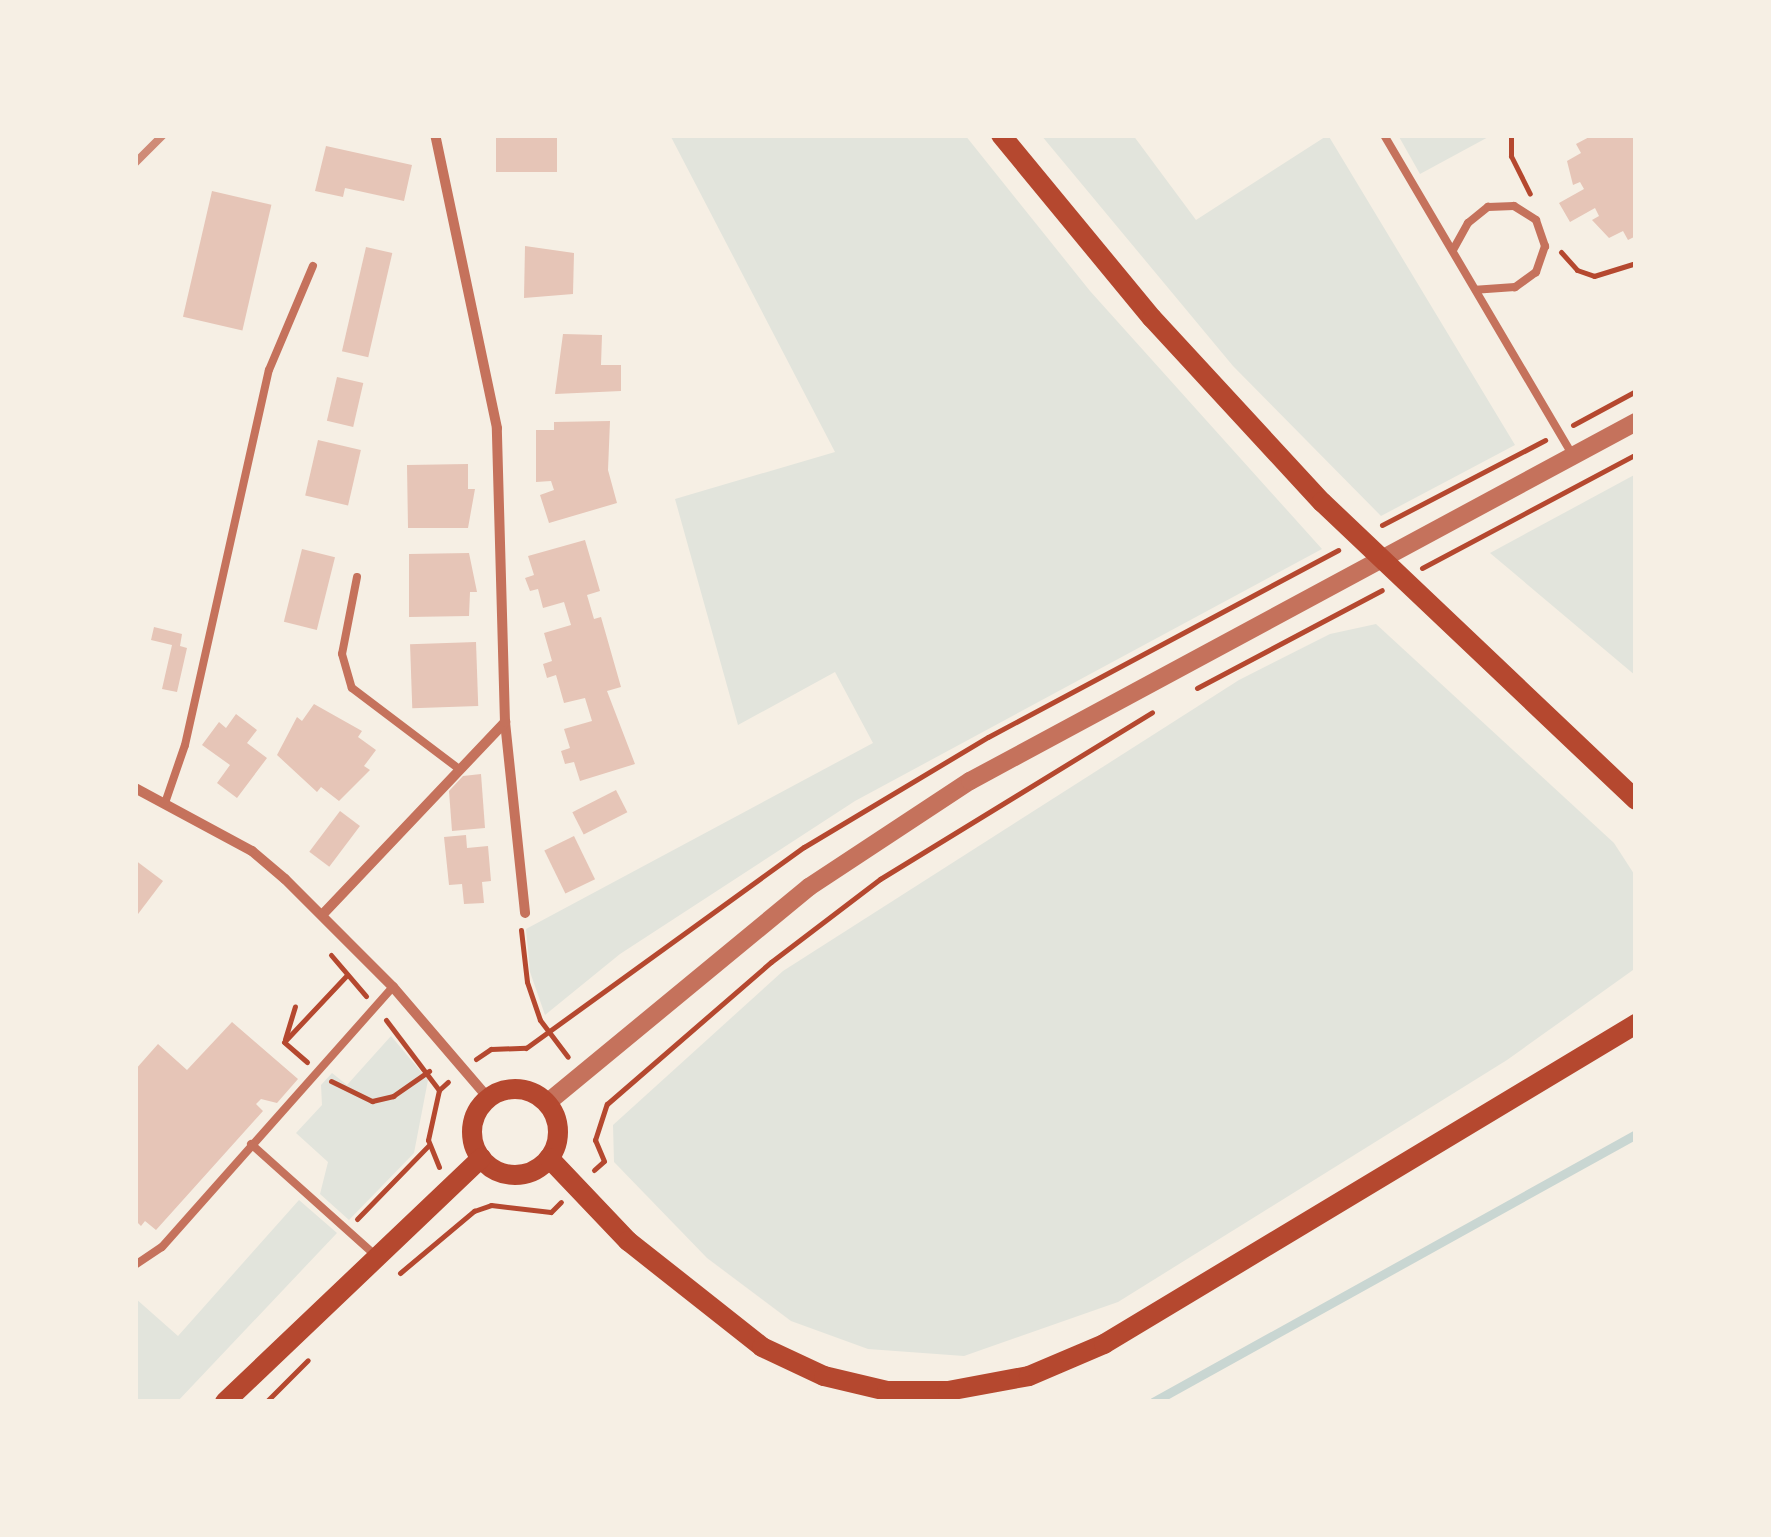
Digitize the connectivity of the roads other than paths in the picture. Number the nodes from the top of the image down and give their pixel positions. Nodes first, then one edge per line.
1 (435, 135) edge
2 (1001, 135) edge
3 (1384, 135) edge
4 (1453, 250) junction
5 (313, 266) dead end
6 (1476, 290) junction
7 (1636, 422) edge
8 (1572, 454) junction
9 (357, 576) dead end
10 (506, 722) junction
11 (459, 770) junction
12 (135, 788) edge
13 (1636, 800) edge
14 (165, 803) junction
15 (525, 913) road end
16 (323, 914) junction
17 (393, 987) junction
18 (1636, 1024) edge
19 (488, 1098) junction
20 (547, 1102) junction
21 (252, 1144) junction
22 (481, 1158) junction
23 (549, 1158) junction
24 (375, 1255) junction
25 (135, 1265) edge
26 (225, 1402) edge

1 - 10 street
2 - 13 main road
3 - 4 lane
4 - 6 lane
4 - 6 lane
5 - 14 lane
6 - 8 lane
7 - 8 street
8 - 20 street
9 - 11 lane
10 - 11 street
10 - 15 street
11 - 16 street
12 - 14 street
14 - 16 street
16 - 17 street
17 - 19 street
17 - 21 lane
18 - 23 main road
19 - 20 main road
19 - 22 main road
20 - 23 main road
21 - 24 lane
21 - 25 lane
22 - 23 main road
22 - 24 main road
24 - 26 main road

